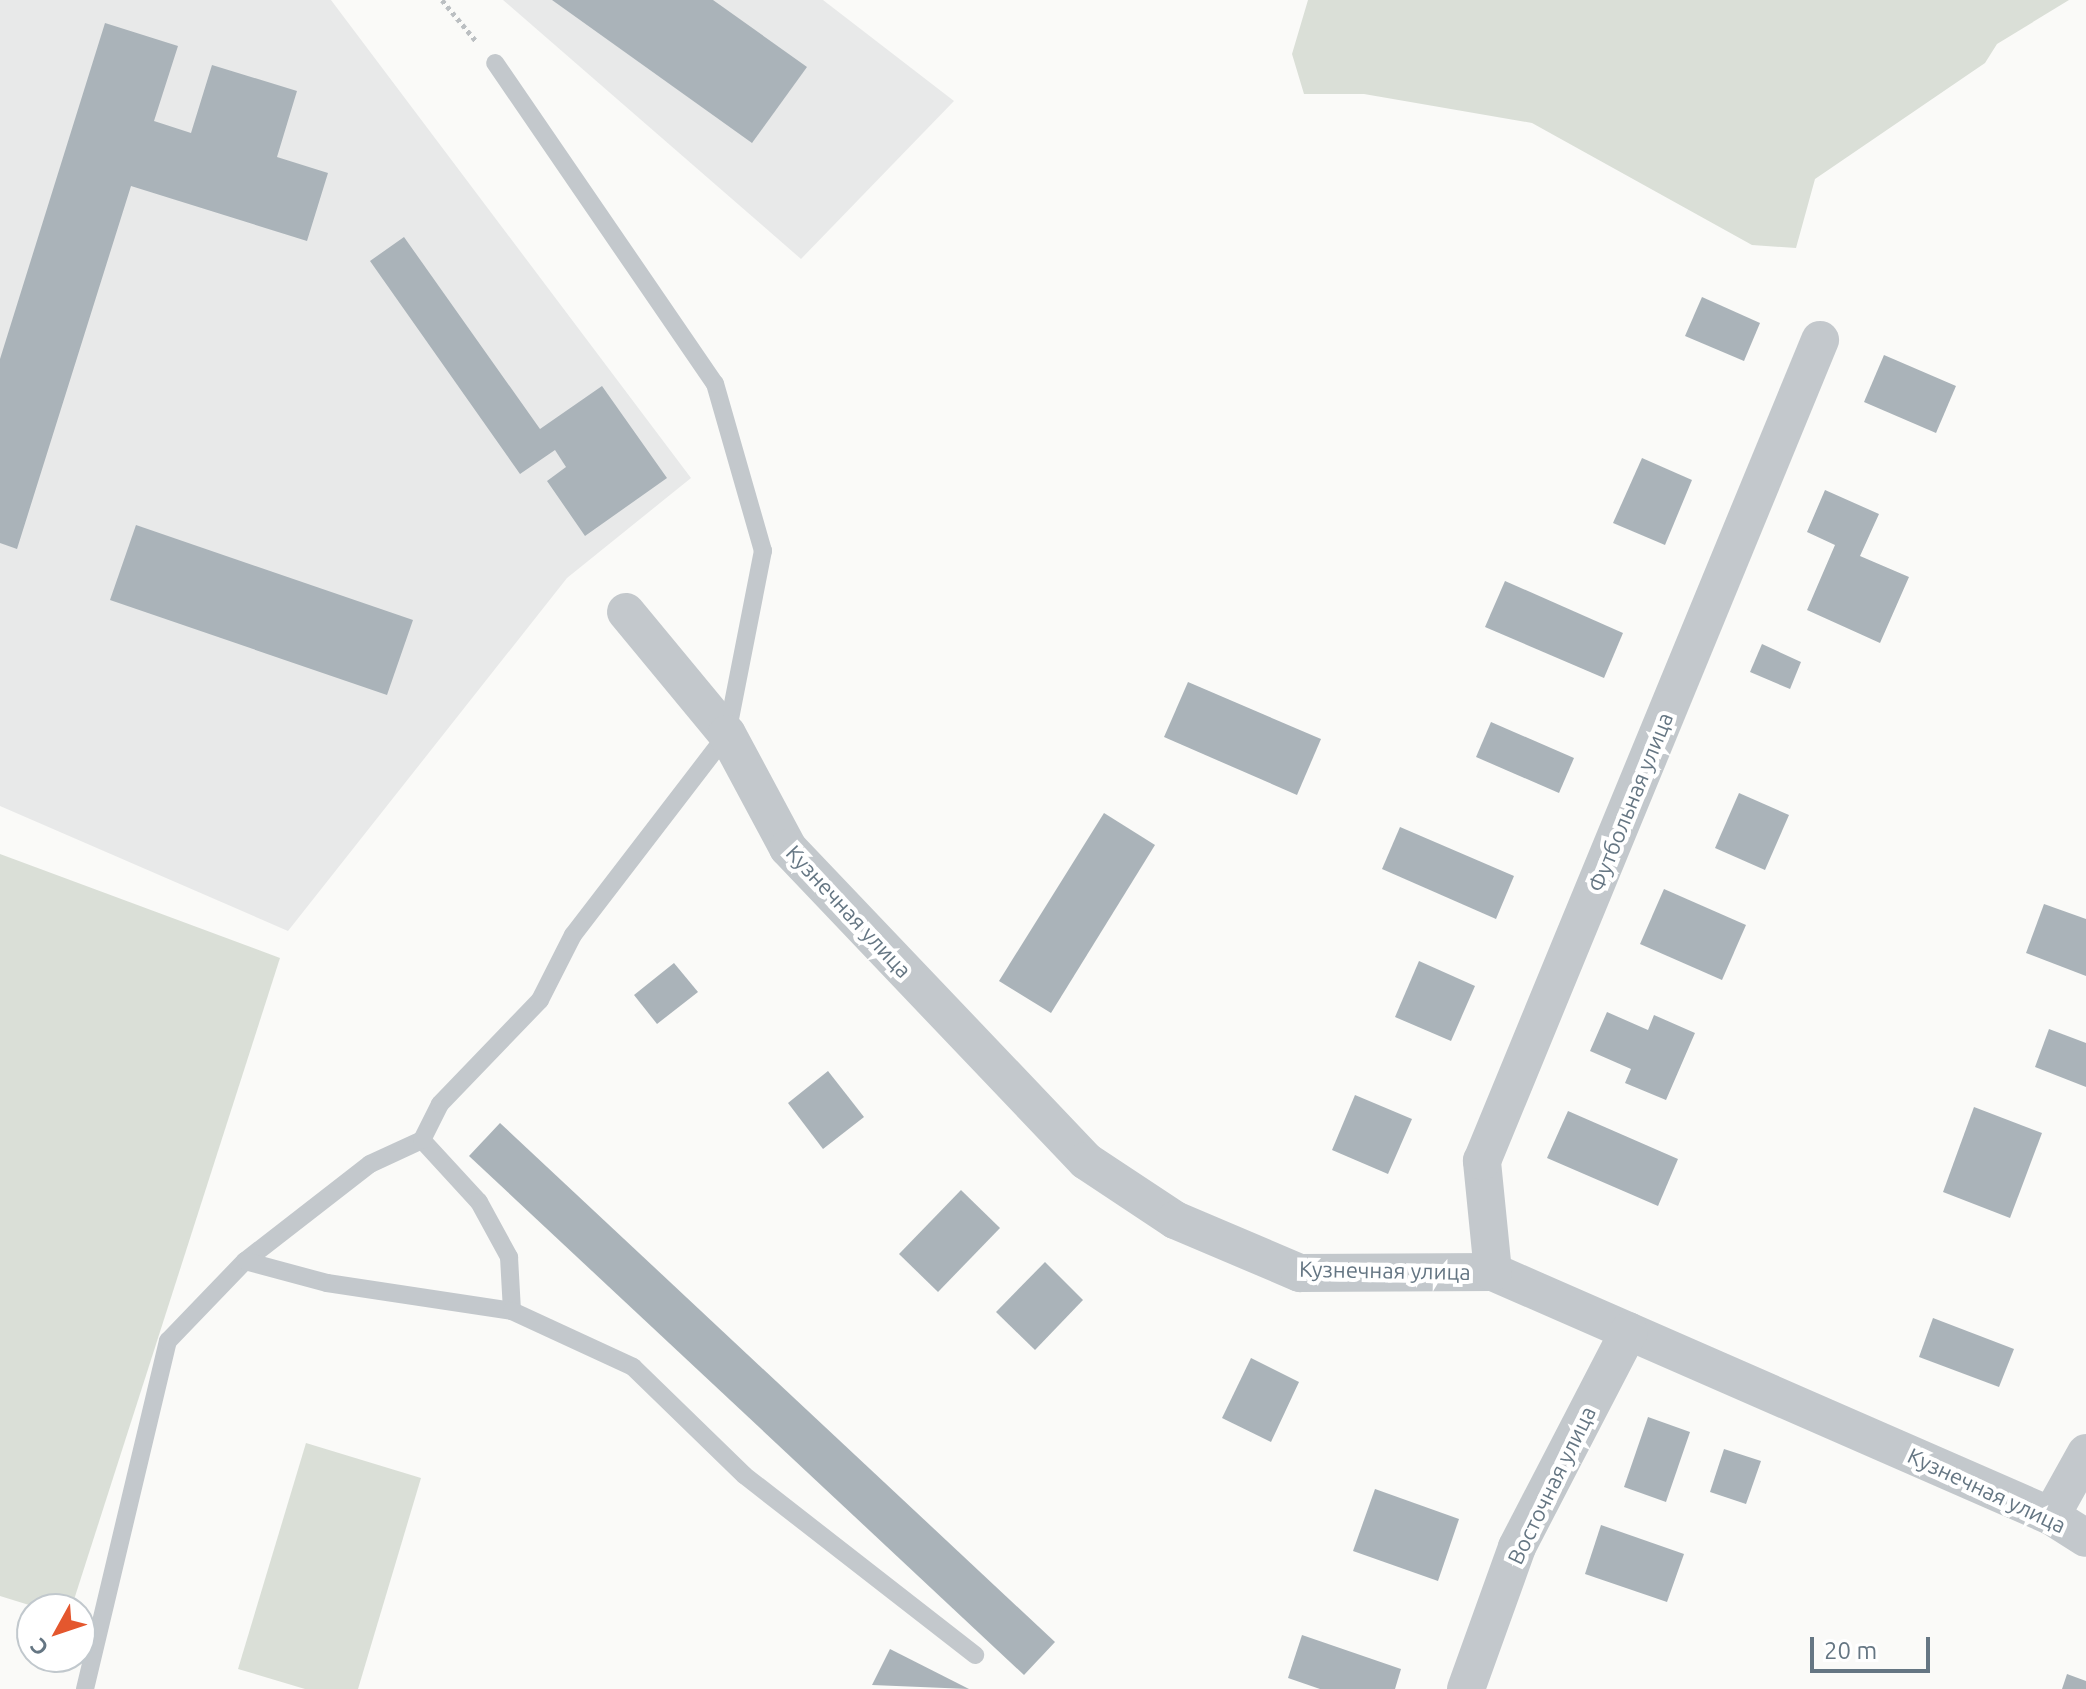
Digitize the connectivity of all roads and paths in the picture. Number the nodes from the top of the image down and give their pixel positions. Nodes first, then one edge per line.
1 (442, 0) edge
2 (495, 63) joint
3 (1820, 340) dead end
4 (626, 612) dead end
5 (727, 734) junction
6 (422, 1140) junction
7 (245, 1261) junction
8 (1493, 1272) junction
9 (512, 1311) junction
10 (1629, 1331) junction
11 (2086, 1453) edge
12 (2051, 1516) junction
13 (2086, 1538) edge
14 (975, 1655) dead end
15 (85, 1689) edge
16 (1466, 1689) edge

1 - 2 path
2 - 5 lane
3 - 8 street, Футбольная улица
4 - 5 street, Кузнечная улица
5 - 6 lane
5 - 8 street, Кузнечная улица
6 - 7 lane
6 - 9 lane
7 - 9 lane
7 - 15 lane
8 - 10 street, Кузнечная улица
9 - 14 lane
10 - 12 street, Кузнечная улица
10 - 16 street, Восточная улица
11 - 12 street
12 - 13 street, Кузнечная улица

